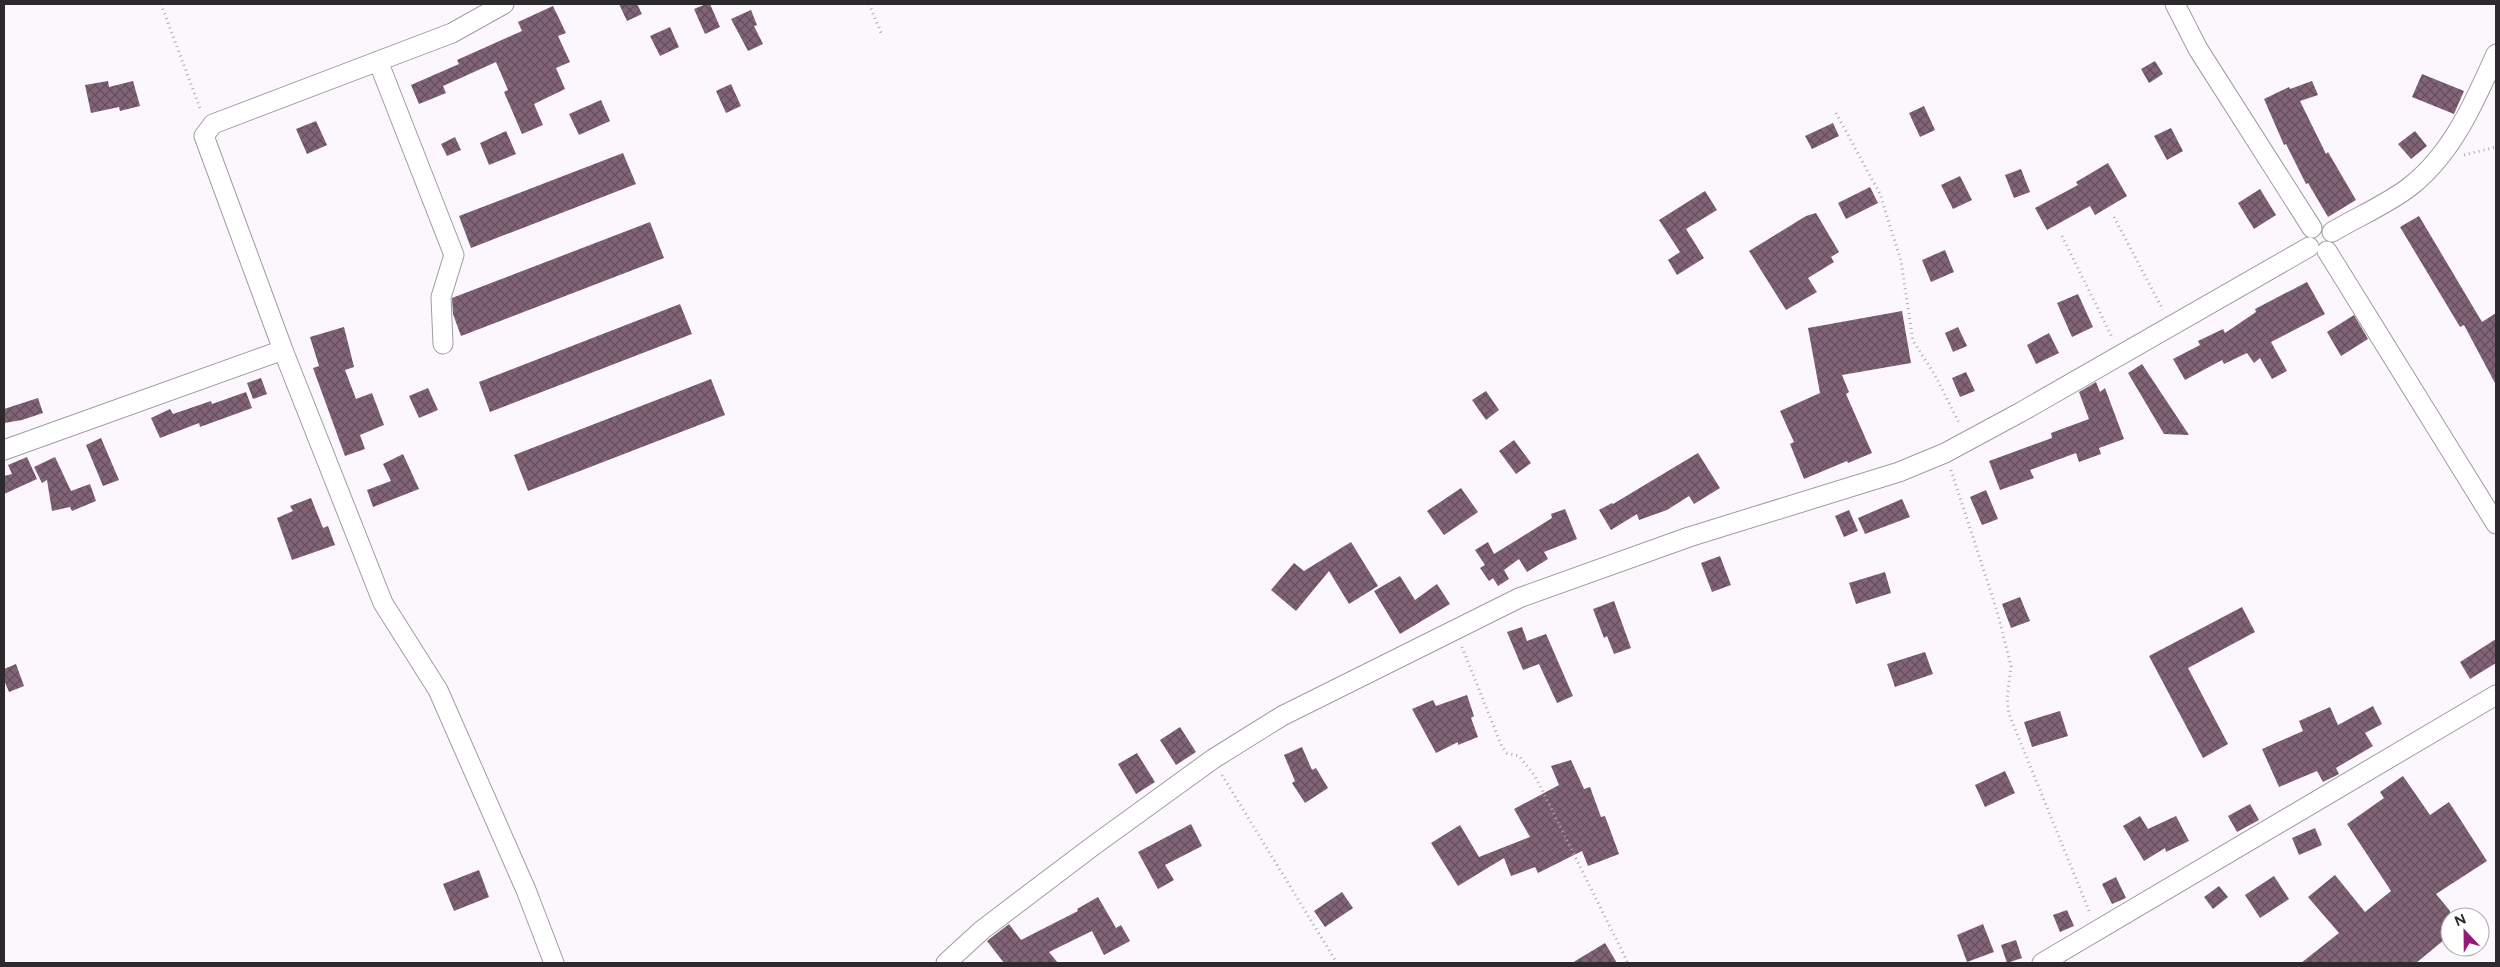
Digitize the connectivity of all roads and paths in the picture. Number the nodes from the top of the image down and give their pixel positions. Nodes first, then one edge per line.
1 (161, 4) edge
2 (504, 4) edge
3 (869, 4) edge
4 (2176, 4) edge
5 (882, 35) dead end
6 (2496, 54) edge
7 (378, 61) junction
8 (1836, 113) dead end
9 (208, 130) junction
10 (2114, 216) dead end
11 (2312, 228) junction
12 (2332, 232) junction
13 (2062, 236) dead end
14 (2309, 247) junction
15 (2327, 251) junction
16 (2172, 326) junction
17 (443, 344) dead end
18 (283, 350) junction
19 (2121, 355) junction
20 (1968, 441) junction
21 (4, 450) edge
22 (1945, 453) junction
23 (2496, 524) edge
24 (1455, 630) junction
25 (2496, 695) edge
26 (1213, 759) junction
27 (2097, 932) junction
28 (554, 963) edge
29 (946, 963) edge
30 (1337, 963) edge
31 (1628, 963) edge
32 (2042, 963) edge

1 - 9 path
2 - 7 street
3 - 5 path
4 - 11 street
6 - 12 street
7 - 9 street
7 - 17 street
8 - 20 path
9 - 18 street
10 - 16 path
11 - 12 street
11 - 14 street
12 - 15 street
13 - 19 path
14 - 15 street
14 - 16 street
15 - 23 street
16 - 19 street
18 - 21 street
18 - 28 street
19 - 20 street
20 - 22 street
22 - 24 street
22 - 27 path
24 - 26 street
24 - 31 path
25 - 27 street
26 - 29 street
26 - 30 path
27 - 32 street

